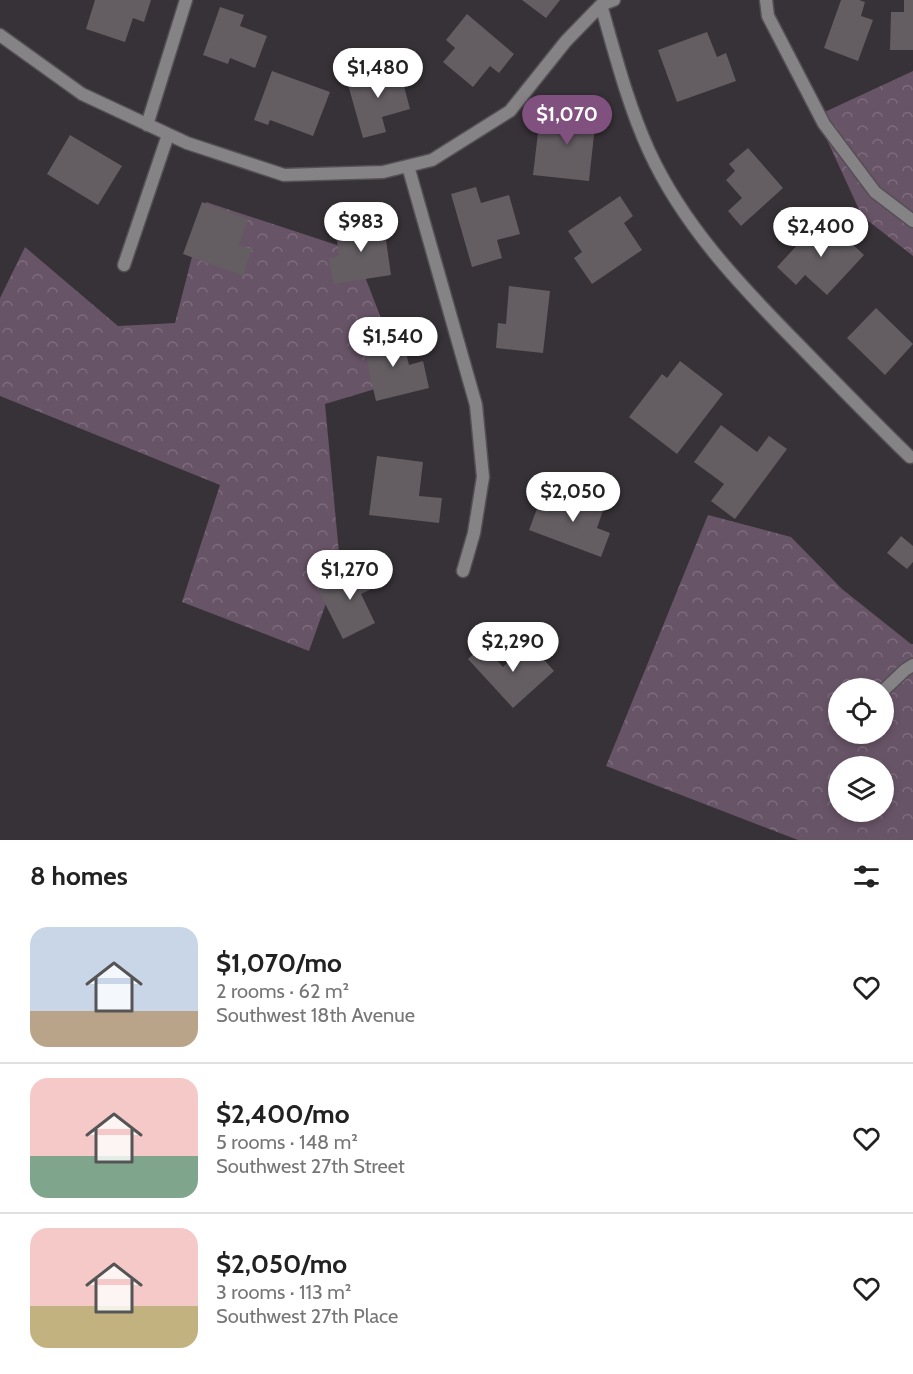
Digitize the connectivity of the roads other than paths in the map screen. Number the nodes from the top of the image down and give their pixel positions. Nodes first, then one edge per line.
1 (186, 0) edge
2 (614, 0) edge
3 (766, 0) edge
4 (601, 5) junction
5 (0, 35) edge
6 (147, 125) junction
7 (168, 135) junction
8 (408, 166) junction
9 (913, 221) edge
10 (124, 265) dead end
11 (910, 457) dead end
12 (463, 571) dead end
13 (913, 665) edge
14 (894, 680) edge

1 - 6 street
2 - 4 street
3 - 9 street
4 - 8 street
4 - 11 street
5 - 6 street
6 - 7 street
7 - 8 street
7 - 10 street
8 - 12 street
13 - 14 street

